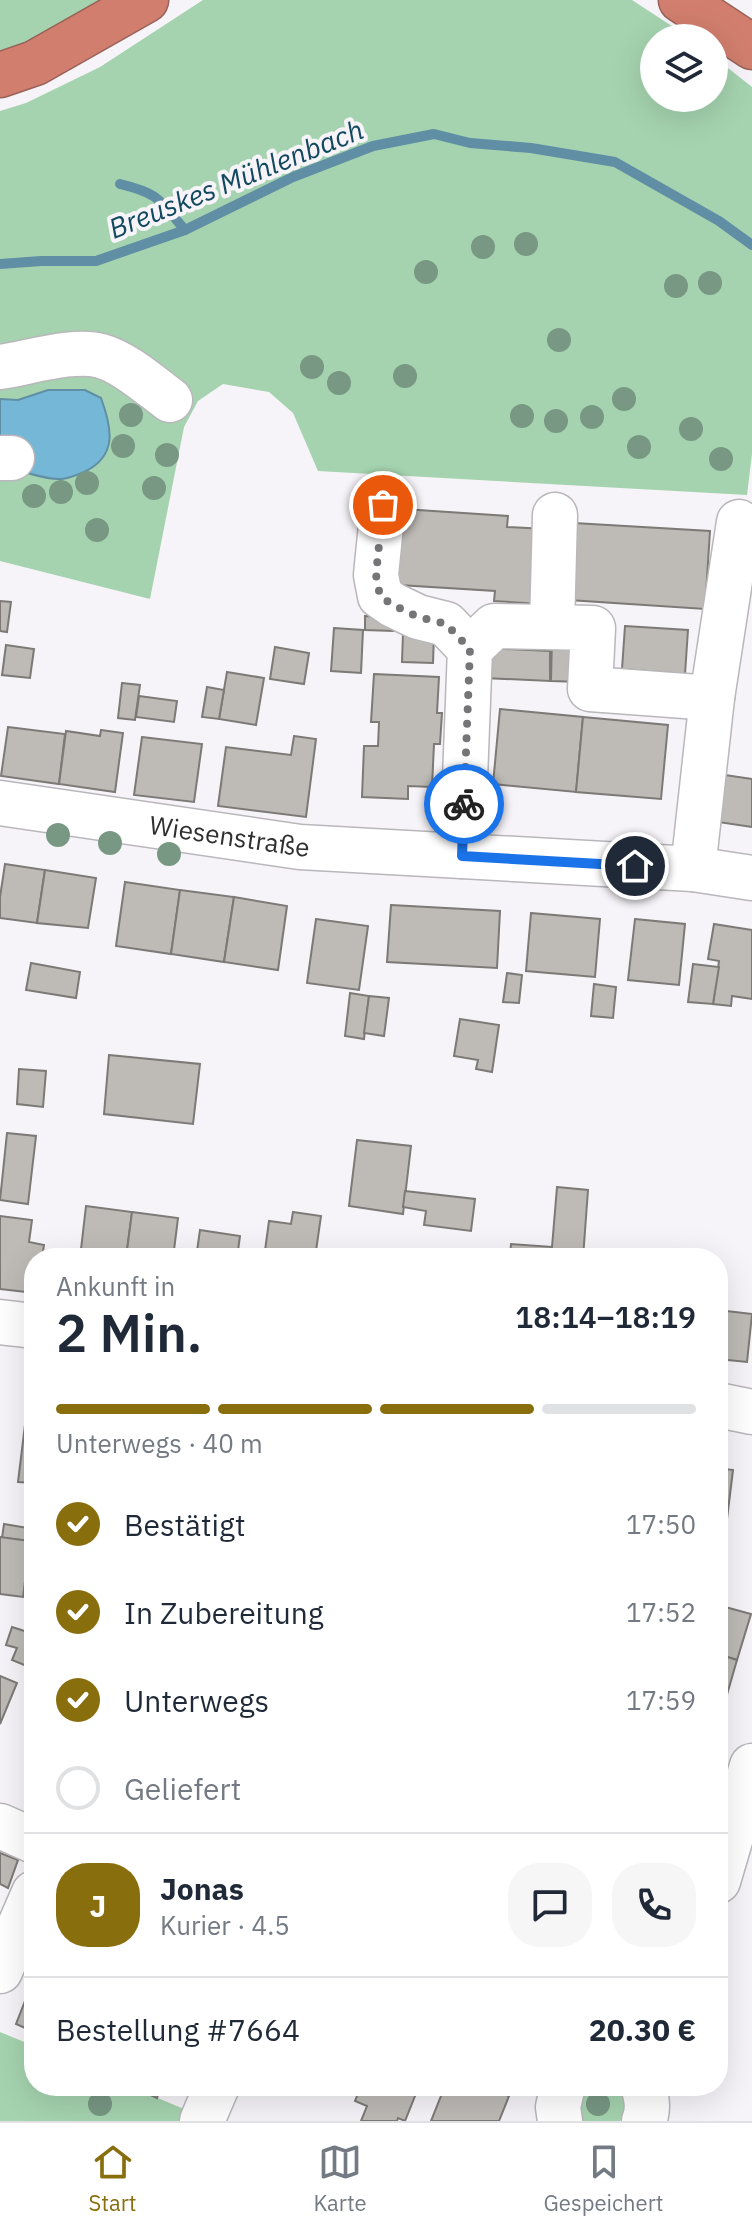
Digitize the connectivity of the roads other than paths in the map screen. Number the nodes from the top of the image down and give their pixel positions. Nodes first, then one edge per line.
1 (146, 0) edge
2 (681, 0) edge
3 (752, 47) edge
4 (0, 75) edge
5 (0, 367) edge
6 (170, 400) dead end
7 (383, 505) dead end
8 (555, 515) dead end
9 (739, 522) dead end
10 (552, 627) junction
11 (470, 649) junction
12 (712, 698) junction
13 (0, 803) edge
14 (462, 856) junction
15 (693, 869) junction
16 (752, 878) edge
17 (0, 1322) edge
18 (24, 1325) edge
19 (728, 1407) edge
20 (752, 1412) edge
21 (752, 1766) edge
22 (0, 1826) edge
23 (24, 1837) edge
24 (728, 1847) edge
25 (24, 1916) edge
26 (0, 1971) edge
27 (213, 2096) edge
28 (646, 2096) edge
29 (202, 2121) edge
30 (644, 2121) edge

1 - 4 highway
2 - 3 highway
5 - 6 street
7 - 11 street
8 - 10 street
9 - 12 street
10 - 11 street
10 - 12 street
11 - 14 street
12 - 15 street
13 - 14 street, Wiesenstraße
14 - 15 street, Wiesenstraße
15 - 16 street, Wiesenstraße
17 - 18 street
19 - 20 street
21 - 24 street
22 - 23 street
25 - 26 street
27 - 29 street
28 - 30 street

